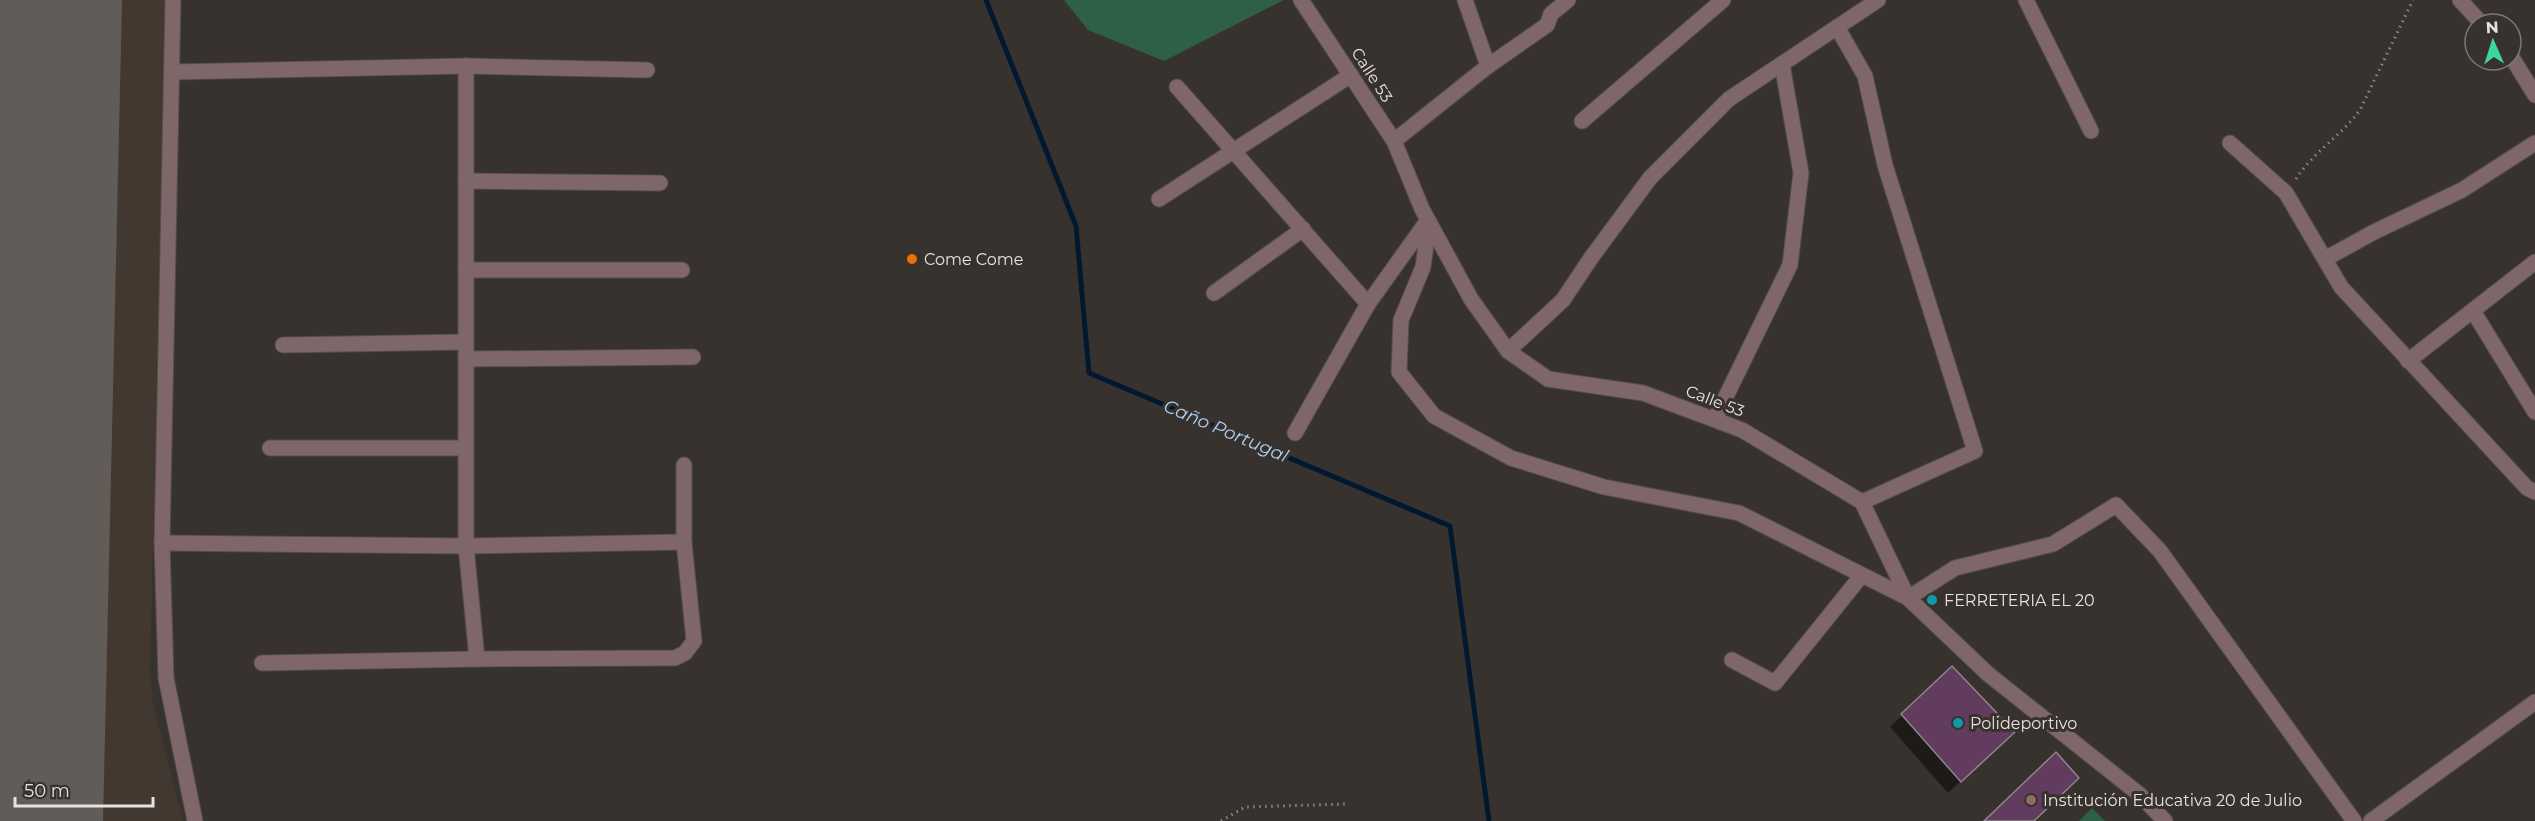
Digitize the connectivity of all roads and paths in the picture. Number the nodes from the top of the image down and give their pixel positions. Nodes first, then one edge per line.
1 (173, 0) edge
2 (1465, 0) edge
3 (1568, 0) edge
4 (1723, 0) edge
5 (1878, 0) edge
6 (2026, 0) edge
7 (2414, 0) edge
8 (2460, 0) edge
9 (1306, 1) edge
10 (1548, 7) edge
11 (2471, 12) edge
12 (1837, 27) junction
13 (1782, 64) junction
14 (466, 66) junction
15 (1488, 66) junction
16 (647, 70) dead end
17 (172, 72) junction
18 (2521, 72) edge
19 (1351, 75) junction
20 (1177, 87) dead end
21 (2535, 95) edge
22 (1582, 121) dead end
23 (2091, 131) dead end
24 (1394, 141) junction
25 (2230, 143) dead end
26 (2535, 143) edge
27 (1233, 150) junction
28 (466, 181) junction
29 (660, 183) dead end
30 (2286, 193) junction
31 (1159, 199) dead end
32 (1429, 221) junction
33 (1303, 229) junction
34 (2325, 260) junction
35 (2535, 262) edge
36 (466, 270) junction
37 (682, 270) dead end
38 (1214, 292) dead end
39 (1368, 304) junction
40 (2473, 310) junction
41 (466, 342) junction
42 (283, 345) dead end
43 (1508, 351) junction
44 (693, 357) dead end
45 (466, 359) junction
46 (2408, 361) junction
47 (2533, 404) edge
48 (1715, 420) junction
49 (1295, 433) dead end
50 (270, 448) dead end
51 (466, 448) junction
52 (684, 465) dead end
53 (2535, 492) edge
54 (1862, 502) junction
55 (684, 542) junction
56 (162, 543) junction
57 (466, 546) junction
58 (1862, 575) junction
59 (1908, 598) junction
60 (477, 659) junction
61 (1732, 660) dead end
62 (262, 663) dead end
63 (2535, 702) edge
64 (1347, 804) dead end
65 (195, 821) edge
66 (1221, 821) edge
67 (2165, 821) edge
68 (2354, 821) edge
69 (2371, 821) edge

1 - 17 street
2 - 15 street
3 - 10 street
4 - 22 street
5 - 12 street
6 - 23 street
7 - 30 path
8 - 11 street
9 - 19 street, Calle 53
10 - 15 street
12 - 13 street
12 - 54 street
13 - 43 street
13 - 48 street
14 - 16 street
14 - 17 street
14 - 28 street
15 - 24 street
17 - 56 street
18 - 21 street
19 - 24 street, Calle 53
19 - 27 street
20 - 27 street
24 - 32 street, Calle 53
25 - 30 street
26 - 34 street
27 - 31 street
27 - 33 street
28 - 29 street
28 - 36 street
30 - 34 street
32 - 39 street
32 - 43 street, Calle 53
32 - 58 street
33 - 38 street
33 - 39 street
34 - 46 street
35 - 40 street
36 - 37 street
36 - 41 street
39 - 49 street
40 - 46 street
40 - 47 street
41 - 42 street
41 - 45 street
43 - 48 street, Calle 53
44 - 45 street
45 - 51 street
46 - 53 street
48 - 54 street, Calle 53
50 - 51 street
51 - 57 street
52 - 55 street
54 - 59 street
55 - 57 street
55 - 60 street
56 - 57 street
56 - 65 street
57 - 60 street
58 - 59 street
58 - 61 street
59 - 67 street
59 - 68 street
60 - 62 street
63 - 69 street
64 - 66 path

